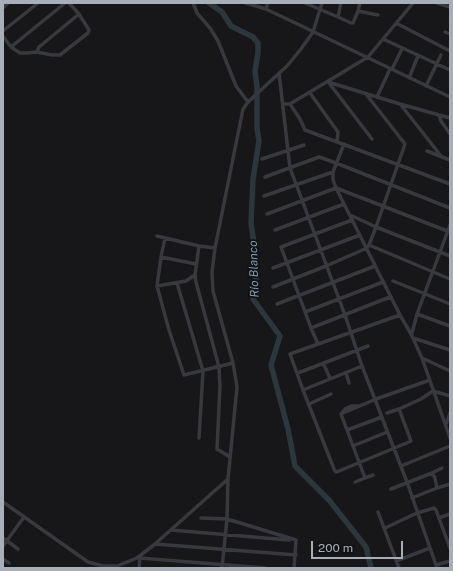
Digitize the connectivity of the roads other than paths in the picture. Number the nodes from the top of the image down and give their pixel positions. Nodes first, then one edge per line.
1 (8, 3) edge
2 (38, 3) edge
3 (65, 3) edge
4 (69, 3) edge
5 (193, 3) edge
6 (246, 3) edge
7 (263, 3) edge
8 (305, 3) edge
9 (322, 3) edge
10 (341, 3) edge
11 (360, 3) edge
12 (413, 3) edge
13 (438, 3) edge
14 (267, 6) edge
15 (450, 7) edge
16 (3, 8) edge
17 (321, 10) junction
18 (358, 11) junction
19 (79, 14) junction
20 (378, 15) dead end
21 (338, 17) junction
22 (396, 23) junction
23 (3, 31) edge
24 (313, 32) junction
25 (445, 32) dead end
26 (450, 34) edge
27 (3, 36) edge
28 (383, 39) junction
29 (11, 47) junction
30 (402, 49) junction
31 (450, 51) edge
32 (37, 52) junction
33 (441, 55) dead end
34 (418, 56) junction
35 (368, 58) junction
36 (437, 64) junction
37 (391, 69) junction
38 (450, 70) edge
39 (279, 73) junction
40 (409, 78) junction
41 (328, 82) junction
42 (426, 86) junction
43 (310, 93) junction
44 (366, 94) junction
45 (377, 97) junction
46 (450, 97) edge
47 (248, 102) junction
48 (283, 104) junction
49 (290, 104) junction
50 (400, 104) junction
51 (439, 115) junction
52 (450, 118) edge
53 (450, 134) edge
54 (372, 139) dead end
55 (337, 141) junction
56 (344, 144) junction
57 (304, 145) dead end
58 (287, 151) junction
59 (427, 151) dead end
60 (441, 156) junction
61 (262, 159) dead end
62 (450, 160) edge
63 (336, 163) junction
64 (399, 164) junction
65 (290, 168) junction
66 (333, 172) junction
67 (265, 177) dead end
68 (392, 184) junction
69 (450, 184) edge
70 (296, 185) junction
71 (336, 188) junction
72 (264, 196) dead end
73 (302, 201) junction
74 (344, 204) junction
75 (384, 206) junction
76 (450, 208) edge
77 (267, 214) dead end
78 (350, 215) junction
79 (308, 218) junction
80 (352, 220) junction
81 (450, 225) edge
82 (376, 227) junction
83 (274, 230) dead end
84 (449, 232) edge
85 (314, 235) junction
86 (360, 235) junction
87 (157, 236) dead end
88 (165, 238) junction
89 (199, 246) junction
90 (368, 247) junction
91 (215, 248) junction
92 (320, 250) junction
93 (440, 252) junction
94 (450, 256) edge
95 (161, 257) junction
96 (287, 262) junction
97 (196, 264) junction
98 (326, 266) junction
99 (375, 266) junction
100 (273, 268) dead end
101 (433, 272) junction
102 (195, 274) junction
103 (293, 279) junction
104 (450, 279) edge
105 (393, 281) dead end
106 (383, 282) junction
107 (177, 283) junction
108 (332, 284) junction
109 (157, 286) junction
110 (273, 287) dead end
111 (425, 293) junction
112 (299, 296) junction
113 (390, 297) junction
114 (339, 299) junction
115 (277, 304) dead end
116 (450, 304) edge
117 (304, 312) junction
118 (417, 314) junction
119 (345, 315) junction
120 (400, 315) junction
121 (450, 326) edge
122 (310, 328) junction
123 (350, 332) junction
124 (412, 334) junction
125 (413, 338) junction
126 (318, 344) junction
127 (368, 346) dead end
128 (450, 350) edge
129 (357, 351) junction
130 (422, 358) junction
131 (429, 362) junction
132 (233, 363) junction
133 (323, 363) junction
134 (425, 365) junction
135 (362, 366) junction
136 (219, 368) junction
137 (203, 371) junction
138 (450, 371) edge
139 (298, 373) junction
140 (346, 373) junction
141 (330, 378) junction
142 (430, 380) junction
143 (349, 383) dead end
144 (303, 390) junction
145 (433, 391) junction
146 (331, 394) dead end
147 (450, 396) edge
148 (376, 400) junction
149 (309, 404) junction
150 (399, 409) junction
151 (450, 413) edge
152 (387, 414) dead end
153 (382, 417) junction
154 (449, 420) edge
155 (446, 424) junction
156 (347, 430) junction
157 (387, 432) junction
158 (199, 438) dead end
159 (450, 438) edge
160 (353, 446) junction
161 (450, 446) edge
162 (394, 449) junction
163 (230, 457) junction
164 (360, 462) junction
165 (401, 466) junction
166 (442, 468) dead end
167 (432, 472) junction
168 (373, 475) dead end
169 (365, 478) junction
170 (228, 479) junction
171 (355, 482) dead end
172 (407, 482) junction
173 (450, 484) edge
174 (437, 488) junction
175 (391, 489) dead end
176 (412, 498) junction
177 (5, 504) edge
178 (3, 509) edge
179 (378, 512) dead end
180 (418, 514) junction
181 (450, 514) edge
182 (24, 517) junction
183 (201, 518) dead end
184 (439, 518) junction
185 (227, 519) junction
186 (384, 528) junction
187 (171, 530) junction
188 (450, 531) edge
189 (445, 533) junction
190 (226, 534) junction
191 (3, 538) edge
192 (296, 540) junction
193 (7, 541) junction
194 (155, 544) junction
195 (3, 546) edge
196 (430, 548) junction
197 (450, 548) edge
198 (18, 549) dead end
199 (224, 549) junction
200 (296, 555) junction
201 (140, 556) junction
202 (3, 559) edge
203 (396, 561) junction
204 (450, 561) edge
205 (88, 562) junction
206 (9, 563) dead end
207 (222, 566) edge
208 (112, 567) edge
209 (436, 567) edge
210 (87, 568) edge
211 (139, 568) edge
212 (265, 568) edge
213 (294, 568) edge
214 (399, 568) edge

1 - 16 street
2 - 23 street
3 - 29 street
4 - 19 street
5 - 47 street
6 - 14 street
7 - 14 street
8 - 17 street
9 - 17 street
10 - 21 street
11 - 18 street
12 - 22 street
13 - 15 street
14 - 24 street
17 - 21 street
17 - 24 street
18 - 20 street
18 - 21 street
19 - 32 street
19 - 32 street
22 - 28 street
22 - 31 street
24 - 35 street
24 - 39 street
25 - 26 street
27 - 29 street
28 - 30 street
28 - 35 street
29 - 32 street
30 - 34 street
30 - 37 street
33 - 36 street
34 - 36 street
34 - 40 street
35 - 37 street
35 - 41 street
36 - 38 street
36 - 42 street
37 - 40 street
37 - 45 street
39 - 47 street
39 - 48 street
40 - 42 street
41 - 43 street
41 - 44 street
41 - 54 street
42 - 46 street
43 - 49 street
43 - 55 street
44 - 45 street
44 - 64 street
45 - 50 street
47 - 91 street
48 - 49 street
48 - 58 street
49 - 55 street
50 - 51 street
50 - 60 street
51 - 52 street
51 - 53 street
55 - 56 street
56 - 63 street
56 - 64 street
57 - 58 street
58 - 61 street
58 - 65 street
59 - 60 street
60 - 62 street
63 - 65 street
63 - 66 street
63 - 68 street
64 - 68 street
64 - 69 street
65 - 67 street
65 - 70 street
66 - 70 street
66 - 71 street
68 - 75 street
68 - 76 street
70 - 72 street
70 - 73 street
71 - 73 street
71 - 74 street
71 - 75 street
73 - 77 street
73 - 79 street
74 - 78 street
74 - 79 street
75 - 82 street
75 - 84 street
78 - 80 street
78 - 82 street
79 - 83 street
79 - 85 street
80 - 85 street
80 - 86 street
81 - 84 street
82 - 90 street
82 - 93 street
84 - 93 street
85 - 92 street
85 - 96 street
86 - 90 street
86 - 92 street
87 - 88 street
88 - 89 street
88 - 95 street
89 - 91 street
89 - 97 street
90 - 98 street
90 - 99 street
90 - 101 street
91 - 132 street
92 - 96 street
92 - 98 street
93 - 94 street
93 - 101 street
95 - 97 street
95 - 109 street
96 - 100 street
96 - 103 street
97 - 102 street
98 - 103 street
98 - 108 street
99 - 106 street
99 - 108 street
101 - 104 street
101 - 111 street
102 - 107 street
102 - 136 street
103 - 110 street
103 - 112 street
105 - 111 street
106 - 113 street
106 - 114 street
107 - 109 street
107 - 137 street
108 - 112 street
108 - 114 street
109 - 137 street
111 - 116 street
111 - 118 street
112 - 115 street
112 - 117 street
113 - 119 street
113 - 120 street
114 - 117 street
114 - 119 street
117 - 122 street
118 - 121 street
118 - 124 street
119 - 122 street
119 - 123 street
120 - 123 street
120 - 124 street
122 - 126 street
123 - 126 street
123 - 129 street
124 - 125 street
125 - 128 street
125 - 130 street
126 - 139 street
127 - 129 street
129 - 133 street
129 - 135 street
130 - 131 street
130 - 134 street
131 - 134 street
131 - 138 street
132 - 136 street
132 - 163 street
133 - 139 street
133 - 141 street
134 - 142 street
135 - 140 street
135 - 148 street
136 - 137 street
136 - 163 street
137 - 158 street
139 - 144 street
140 - 141 street
140 - 143 street
141 - 144 street
142 - 145 street
142 - 148 street
144 - 149 street
145 - 147 street
145 - 150 street
145 - 155 street
146 - 149 street
148 - 153 street
148 - 156 street
149 - 164 street
150 - 152 street
150 - 162 street
151 - 154 street
153 - 156 street
153 - 157 street
154 - 155 street
155 - 159 street
156 - 160 street
157 - 160 street
157 - 162 street
160 - 164 street
161 - 165 street
162 - 164 street
162 - 165 street
163 - 170 street
164 - 169 street
165 - 172 street
166 - 167 street
167 - 172 street
167 - 174 street
168 - 169 street
169 - 171 street
170 - 185 street
170 - 187 street
172 - 175 street
172 - 176 street
173 - 174 street
174 - 176 street
176 - 180 street
177 - 178 street
177 - 182 street
179 - 186 street
180 - 184 street
180 - 186 street
180 - 196 street
181 - 184 street
182 - 193 street
182 - 205 street
183 - 185 street
184 - 189 street
185 - 190 street
185 - 192 street
186 - 203 street
187 - 190 street
187 - 194 street
188 - 189 street
189 - 197 street
190 - 192 street
190 - 199 street
191 - 193 street
192 - 200 street
193 - 195 street
193 - 198 street
194 - 199 street
194 - 201 street
196 - 203 street
196 - 209 street
199 - 200 street
199 - 207 street
200 - 213 street
201 - 207 street
201 - 208 street
201 - 211 street
202 - 206 street
203 - 214 street
204 - 209 street
205 - 208 street
205 - 210 street
207 - 212 street

